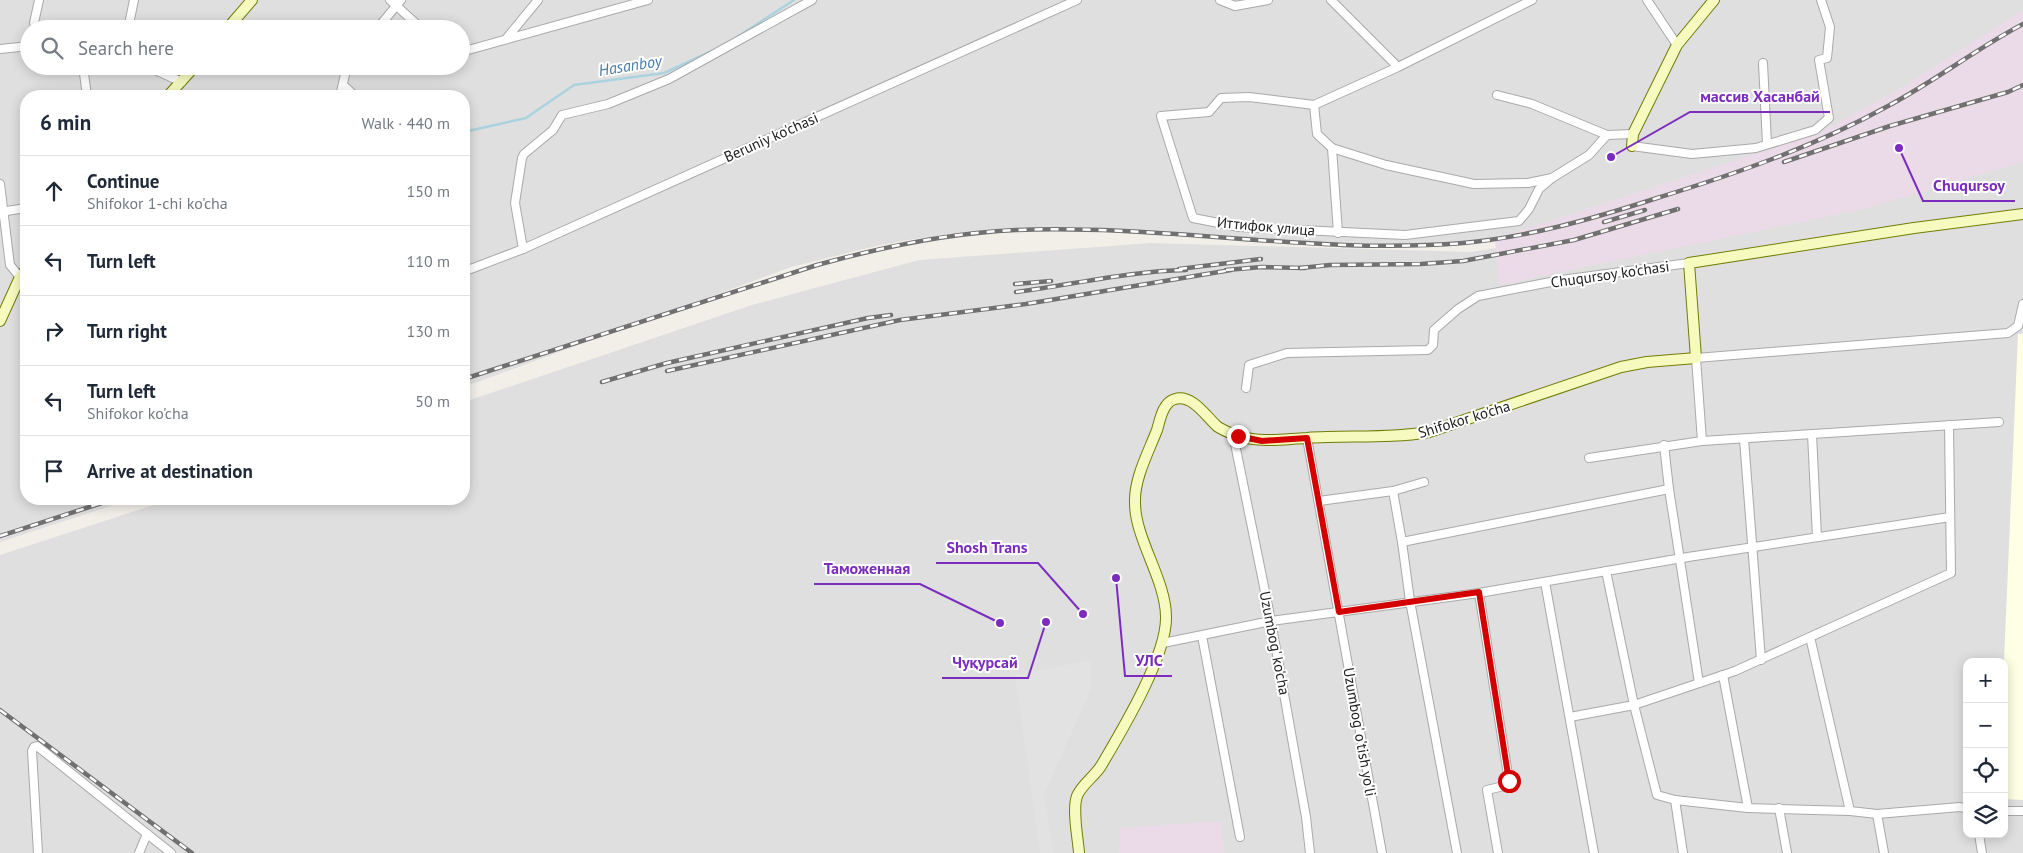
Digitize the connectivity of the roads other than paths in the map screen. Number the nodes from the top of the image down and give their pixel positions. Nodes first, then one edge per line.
1 (39, 0) edge
2 (134, 0) edge
3 (252, 0) edge
4 (538, 0) edge
5 (648, 0) edge
6 (812, 0) edge
7 (1077, 0) edge
8 (1220, 0) edge
9 (1268, 0) edge
10 (1330, 0) edge
11 (1532, 0) edge
12 (1647, 0) edge
13 (1714, 0) edge
14 (1821, 0) edge
15 (396, 2) edge
16 (35, 20) edge
17 (130, 20) edge
18 (235, 20) edge
19 (383, 20) edge
20 (413, 20) edge
21 (506, 39) junction
22 (1677, 45) junction
23 (20, 47) edge
24 (0, 48) edge
25 (470, 49) edge
26 (1764, 63) dead end
27 (1398, 67) junction
28 (84, 75) edge
29 (166, 75) edge
30 (188, 75) edge
31 (345, 75) edge
32 (182, 82) junction
33 (342, 85) junction
34 (86, 90) edge
35 (174, 90) edge
36 (341, 90) edge
37 (348, 90) edge
38 (1497, 95) dead end
39 (1314, 105) junction
40 (1633, 134) junction
41 (1607, 135) junction
42 (1767, 144) junction
43 (1632, 146) joint
44 (1332, 148) junction
45 (1552, 178) junction
46 (0, 184) edge
47 (20, 209) edge
48 (1, 212) edge
49 (2023, 214) edge
50 (1338, 233) junction
51 (523, 249) junction
52 (1689, 263) junction
53 (470, 269) edge
54 (20, 272) edge
55 (20, 280) edge
56 (2023, 304) edge
57 (0, 321) edge
58 (1696, 358) junction
59 (1246, 388) dead end
60 (1999, 422) dead end
61 (1949, 425) junction
62 (1233, 434) junction
63 (1812, 434) junction
64 (1307, 438) junction
65 (1744, 439) junction
66 (1702, 440) junction
67 (1664, 445) junction
68 (1589, 458) dead end
69 (1424, 482) dead end
70 (1669, 489) junction
71 (1392, 491) junction
72 (1319, 501) junction
73 (1950, 517) junction
74 (1817, 537) junction
75 (1402, 542) junction
76 (1753, 547) junction
77 (1679, 559) junction
78 (1606, 571) junction
79 (1544, 582) junction
80 (1479, 592) junction
81 (1410, 601) junction
82 (1339, 612) junction
83 (1272, 621) junction
84 (1202, 636) junction
85 (1810, 637) junction
86 (1163, 643) junction
87 (1761, 660) junction
88 (1723, 675) junction
89 (1699, 683) junction
90 (1634, 705) junction
91 (1570, 717) junction
92 (1676, 800) junction
93 (1748, 808) junction
94 (1779, 808) junction
95 (1963, 808) edge
96 (1850, 811) junction
97 (2008, 811) edge
98 (2023, 811) edge
99 (1878, 814) junction
100 (147, 834) junction
101 (1240, 837) dead end
102 (1980, 838) edge
103 (38, 853) edge
104 (139, 853) edge
105 (171, 853) edge
106 (1079, 853) edge
107 (1310, 853) edge
108 (1382, 853) edge
109 (1457, 853) edge
110 (1498, 853) edge
111 (1594, 853) edge
112 (1683, 853) edge
113 (1787, 853) edge
114 (1884, 853) edge
115 (1982, 853) edge

1 - 16 street
2 - 17 street
3 - 18 street
4 - 21 street
5 - 21 street
6 - 51 street
7 - 51 street, Beruniy ko'chasi
8 - 9 street
10 - 27 street
11 - 27 street
12 - 22 street
13 - 22 street
14 - 42 street
15 - 19 street
15 - 20 street
21 - 25 street
22 - 40 street
23 - 24 street
26 - 42 street
27 - 39 street
28 - 34 street
29 - 32 street
30 - 32 street
31 - 33 street
32 - 35 street
33 - 36 street
33 - 37 street
38 - 41 street
39 - 44 street
39 - 50 street, Иттифок улица
40 - 41 street
40 - 43 street
41 - 45 street, Иттифок улица
42 - 43 street
44 - 45 street, Иттифок улица
44 - 50 street
45 - 50 street, Иттифок улица
46 - 48 street
47 - 48 street
48 - 54 street
49 - 52 street, Chuqursoy ko'chasi
51 - 53 street, Beruniy ko'chasi
52 - 58 street
52 - 59 street, Chuqursoy ko'chasi
55 - 57 street
56 - 58 street
58 - 64 street, Shifokor ko'cha
58 - 66 street
60 - 61 street
61 - 63 street
61 - 73 street
62 - 64 street, Shifokor ko'cha
62 - 83 street, Uzumbog' ko'cha
62 - 86 street, Shifokor ko'cha
63 - 65 street
63 - 74 street
64 - 72 street, Uzumbog' o'tish yo'li
65 - 66 street
65 - 76 street
66 - 67 street
67 - 68 street
67 - 70 street
69 - 71 street
70 - 75 street
70 - 77 street
71 - 72 street
71 - 75 street
72 - 82 street, Uzumbog' o'tish yo'li
73 - 74 street
73 - 85 street
74 - 76 street
75 - 81 street
76 - 77 street
76 - 87 street
77 - 78 street
77 - 89 street
78 - 79 street
78 - 90 street
79 - 80 street
79 - 91 street
80 - 81 street
80 - 110 street
81 - 82 street
81 - 109 street
82 - 83 street
82 - 108 street, Uzumbog' o'tish yo'li
83 - 84 street
83 - 107 street, Uzumbog' ko'cha
84 - 86 street
84 - 101 street
85 - 87 street
85 - 96 street
86 - 106 street
87 - 88 street
88 - 89 street
88 - 93 street
89 - 90 street
90 - 91 street
90 - 92 street
91 - 111 street
92 - 93 street
92 - 112 street
93 - 94 street
94 - 96 street
94 - 113 street
95 - 99 street
96 - 99 street
97 - 98 street
99 - 114 street
100 - 103 street
100 - 104 street
100 - 105 street
102 - 115 street

